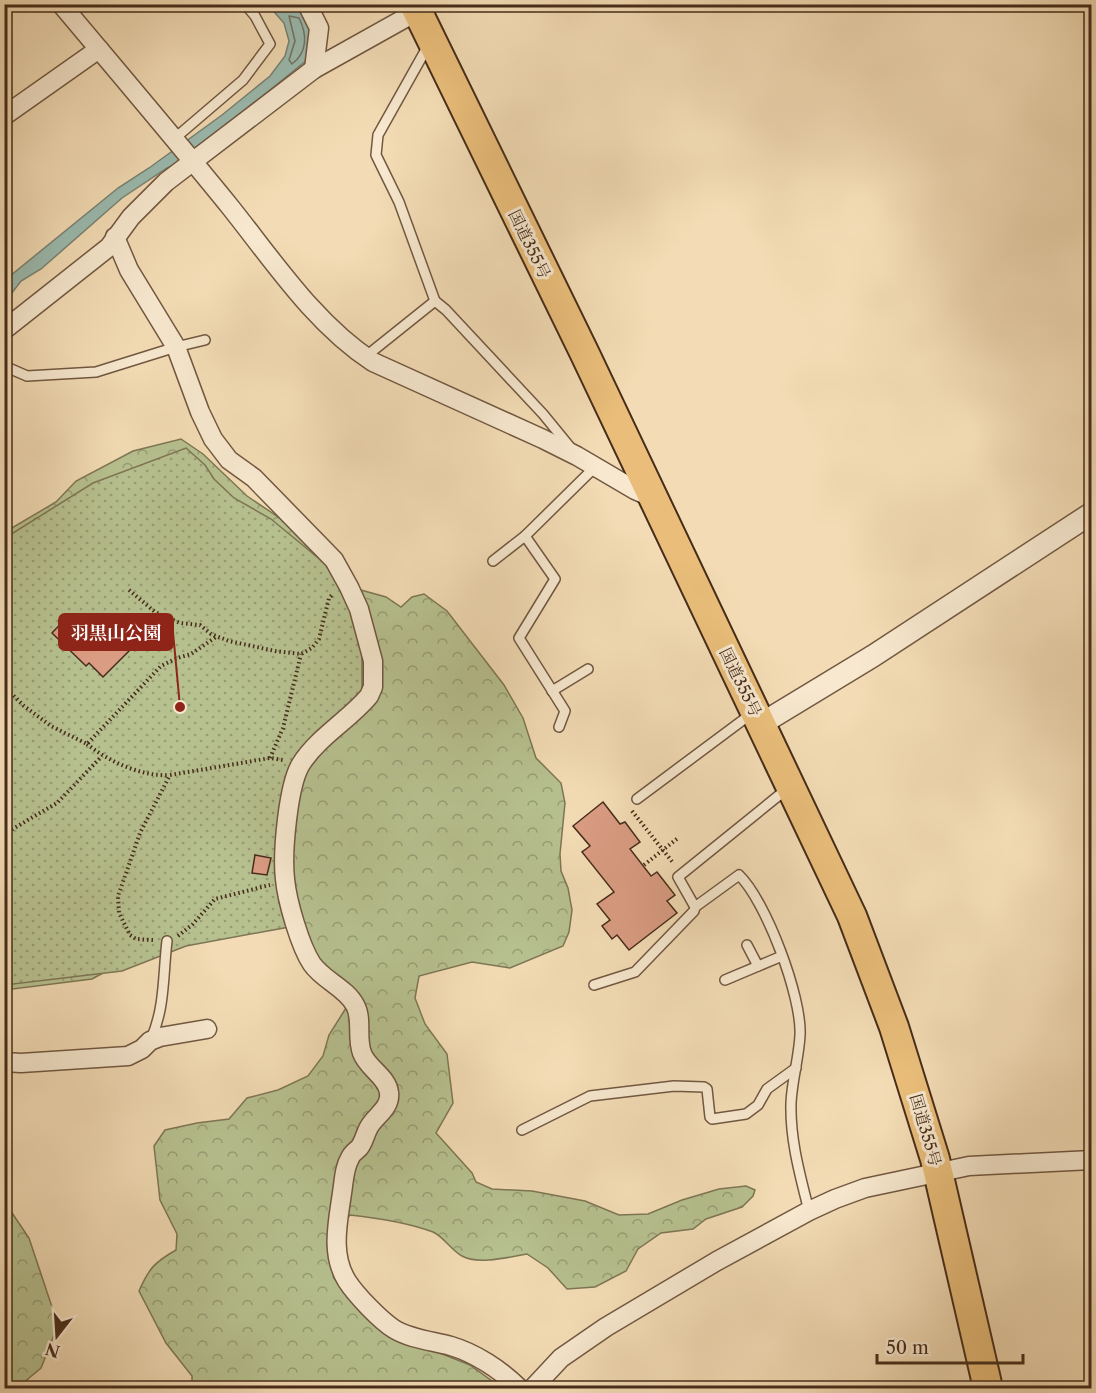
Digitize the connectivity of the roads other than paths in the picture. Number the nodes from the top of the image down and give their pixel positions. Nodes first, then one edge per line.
1 (61, 4) edge
2 (245, 4) edge
3 (307, 4) edge
4 (420, 7) edge
5 (431, 40) junction
6 (99, 49) junction
7 (314, 69) junction
8 (4, 116) edge
9 (184, 151) junction
10 (115, 237) junction
11 (435, 301) junction
12 (4, 330) edge
13 (205, 340) dead end
14 (176, 347) junction
15 (365, 357) junction
16 (4, 366) edge
17 (578, 456) junction
18 (595, 467) junction
19 (650, 491) junction
20 (1092, 513) edge
21 (525, 536) junction
22 (494, 561) dead end
23 (588, 669) dead end
24 (552, 691) junction
25 (758, 718) junction
26 (559, 727) dead end
27 (790, 786) junction
28 (638, 799) road end
29 (695, 907) junction
30 (167, 941) road end
31 (747, 945) dead end
32 (782, 956) junction
33 (758, 966) junction
34 (725, 980) dead end
35 (594, 985) dead end
36 (207, 1029) dead end
37 (150, 1041) junction
38 (4, 1062) edge
39 (796, 1068) junction
40 (522, 1130) dead end
41 (1092, 1160) edge
42 (938, 1172) junction
43 (809, 1211) junction
44 (519, 1389) edge
45 (533, 1389) edge
46 (988, 1389) edge

1 - 6 street
2 - 9 lane
3 - 7 street
4 - 5 highway, 国道355号
4 - 7 street
5 - 11 lane
5 - 19 highway, 国道355号
6 - 8 street
6 - 9 street
7 - 9 street
9 - 10 street
9 - 15 street
10 - 12 street
10 - 14 street
11 - 15 lane
11 - 17 lane
13 - 14 lane
14 - 16 lane
14 - 44 street
15 - 17 street
17 - 18 street
18 - 19 street
18 - 21 lane
19 - 25 highway, 国道355号
20 - 25 street
21 - 22 lane
21 - 24 lane
23 - 24 lane
24 - 26 lane
25 - 27 highway, 国道355号
25 - 28 lane
27 - 29 lane
27 - 42 highway, 国道355号
29 - 32 lane
29 - 35 lane
30 - 37 lane
31 - 33 lane
32 - 33 lane
32 - 39 lane
33 - 34 lane
36 - 37 street
37 - 38 street
39 - 40 lane
39 - 43 lane
41 - 42 street
42 - 43 street
42 - 46 highway, 国道355号
43 - 45 street

